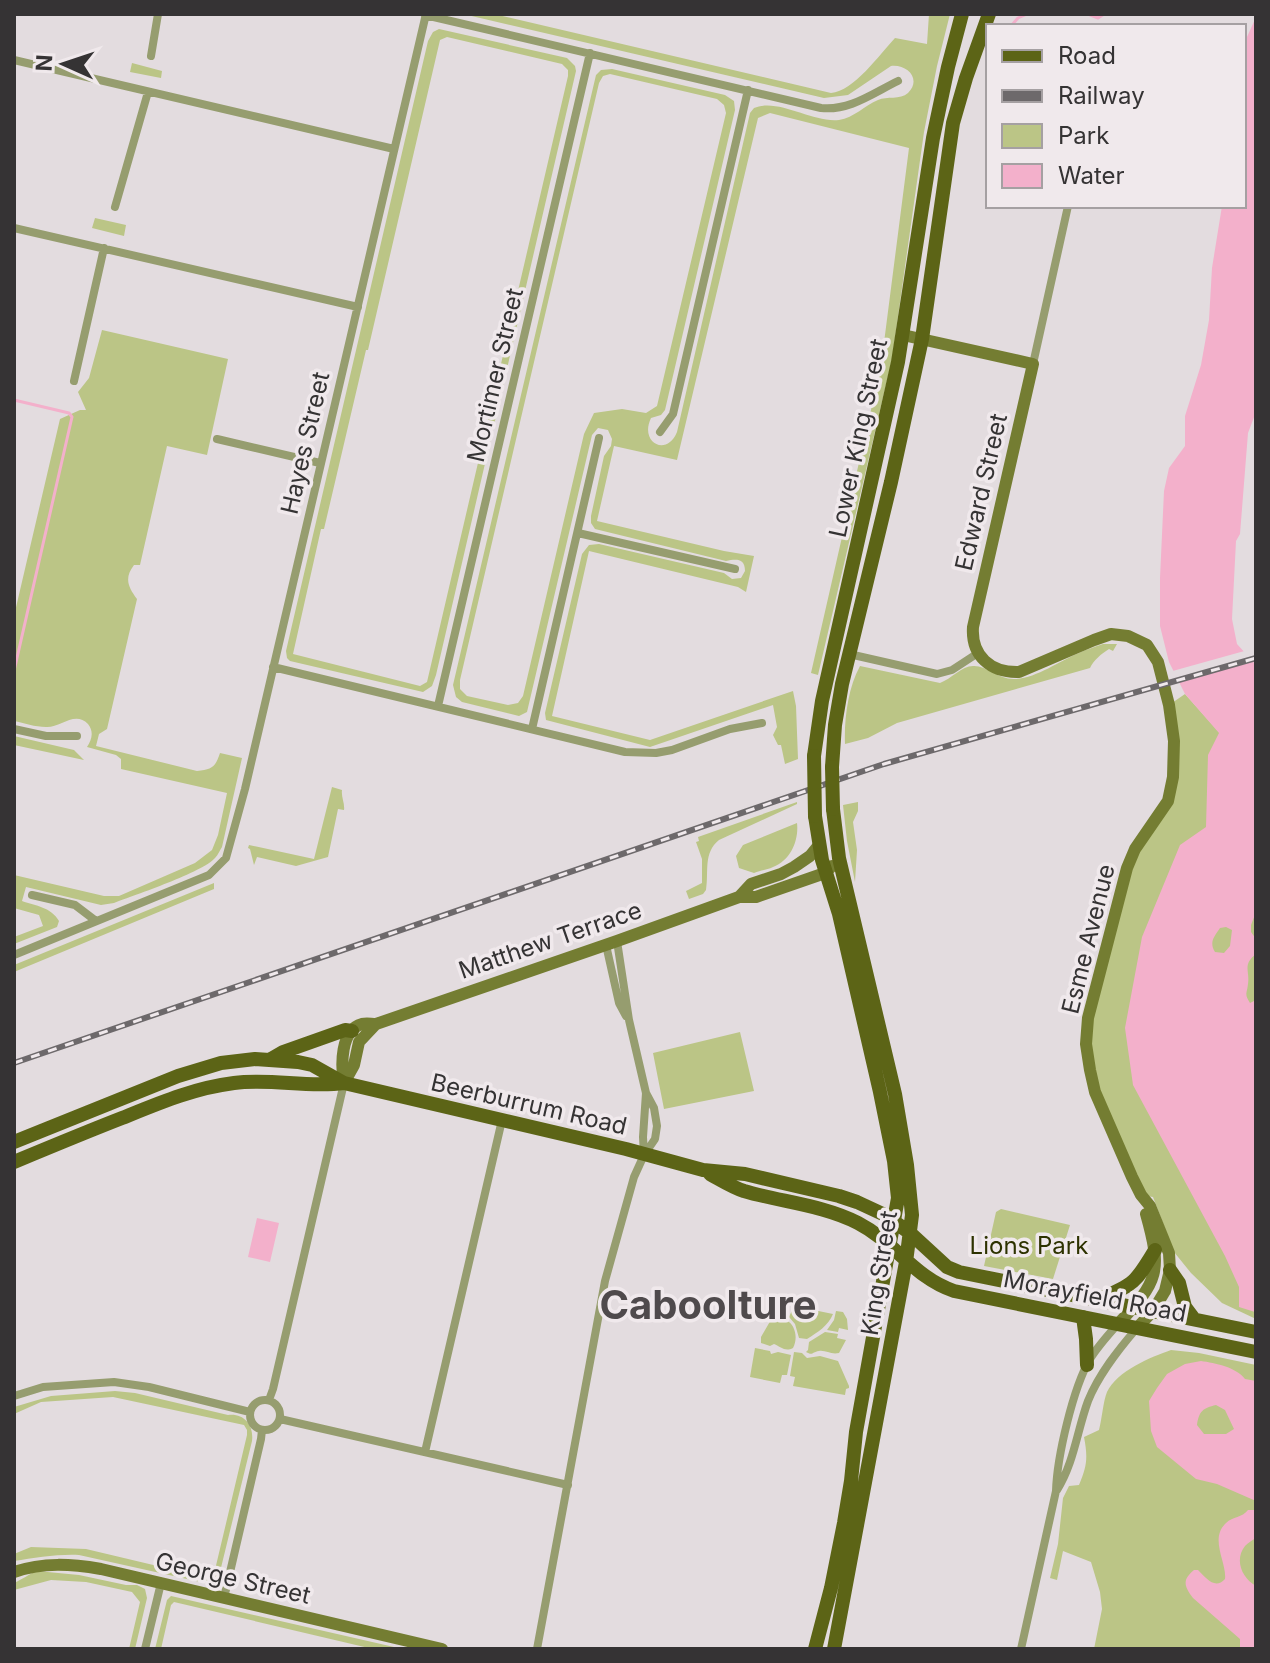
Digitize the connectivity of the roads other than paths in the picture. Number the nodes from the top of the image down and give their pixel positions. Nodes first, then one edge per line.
1 (158, 14) edge
2 (989, 14) edge
3 (425, 15) edge
4 (961, 15) edge
5 (590, 53) junction
6 (151, 56) dead end
7 (14, 60) edge
8 (898, 81) dead end
9 (748, 90) junction
10 (148, 92) junction
11 (394, 149) junction
12 (115, 207) dead end
13 (1068, 208) edge
14 (14, 228) edge
15 (104, 248) junction
16 (358, 307) junction
17 (903, 335) junction
18 (922, 339) junction
19 (1033, 364) junction
20 (74, 381) dead end
21 (660, 432) dead end
22 (599, 438) dead end
23 (217, 439) dead end
24 (320, 463) junction
25 (578, 533) junction
26 (735, 569) dead end
27 (978, 653) junction
28 (849, 654) junction
29 (273, 667) junction
30 (438, 706) junction
31 (762, 723) dead end
32 (14, 729) edge
33 (532, 729) junction
34 (77, 736) dead end
35 (819, 845) junction
36 (839, 858) junction
37 (825, 873) junction
38 (32, 895) dead end
39 (739, 897) junction
40 (96, 921) junction
41 (612, 943) junction
42 (14, 955) edge
43 (376, 1024) junction
44 (352, 1031) junction
45 (270, 1059) junction
46 (344, 1083) junction
47 (502, 1120) junction
48 (14, 1142) edge
49 (644, 1155) junction
50 (14, 1162) edge
51 (703, 1170) junction
52 (1141, 1195) junction
53 (895, 1222) junction
54 (910, 1233) junction
55 (891, 1247) junction
56 (1155, 1250) junction
57 (906, 1262) junction
58 (1170, 1270) junction
59 (1099, 1300) junction
60 (1134, 1307) junction
61 (1153, 1311) junction
62 (1083, 1317) junction
63 (1194, 1319) junction
64 (1118, 1324) junction
65 (1137, 1328) junction
66 (1256, 1332) edge
67 (1256, 1352) edge
68 (1087, 1365) junction
69 (14, 1396) edge
70 (269, 1400) junction
71 (250, 1412) junction
72 (280, 1419) junction
73 (262, 1430) junction
74 (425, 1452) junction
75 (568, 1485) junction
76 (1056, 1491) junction
77 (14, 1572) edge
78 (161, 1583) junction
79 (224, 1598) junction
80 (145, 1649) edge
81 (442, 1649) edge
82 (537, 1649) edge
83 (815, 1649) edge
84 (834, 1649) edge
85 (1021, 1649) edge

1 - 6 street
2 - 18 main road, Lower King Street
3 - 5 street
3 - 11 street, Hayes Street
4 - 17 main road, Lower King Street
5 - 9 street
5 - 30 street, Mortimer Street
7 - 10 street
8 - 9 street
9 - 21 street
10 - 11 street
10 - 12 street
11 - 16 street, Hayes Street
13 - 19 street, Edward Street
14 - 15 street
15 - 16 street
15 - 20 street
16 - 24 street, Hayes Street
17 - 18 street
17 - 35 main road, Lower King Street, bridge
18 - 19 street
18 - 28 main road, Lower King Street
19 - 27 street, Edward Street
22 - 25 street
23 - 24 street
24 - 29 street, Hayes Street
25 - 26 street
25 - 33 street
27 - 28 street
27 - 52 street, Esme Avenue
28 - 36 main road, Lower King Street, bridge
29 - 30 street
29 - 40 street, Hayes Street
30 - 33 street
31 - 33 street
32 - 34 street
35 - 37 main road, Lower King Street
35 - 39 street, Matthew Terrace
36 - 37 street, Matthew Terrace
36 - 54 main road, King Street
37 - 39 street, Matthew Terrace
37 - 53 main road, King Street
38 - 40 street
39 - 41 street, Matthew Terrace
40 - 42 street
41 - 43 street, Matthew Terrace
41 - 49 street
43 - 44 street, Matthew Terrace
43 - 46 street
44 - 45 main road
44 - 46 street
45 - 46 main road, Beerburrum Road
45 - 48 main road, Beerburrum Road
46 - 47 main road, Beerburrum Road
46 - 50 main road, Beerburrum Road
46 - 70 street
47 - 49 main road, Beerburrum Road
47 - 74 street
49 - 51 main road, Beerburrum Road
49 - 75 street
51 - 53 main road, Beerburrum Road
51 - 55 main road, Beerburrum Road
52 - 56 street, Esme Avenue
52 - 58 street, Esme Avenue
53 - 54 main road, Morayfield Road
53 - 55 main road, King Street
54 - 57 main road, King Street
54 - 59 main road, Morayfield Road
55 - 57 main road, Morayfield Road
55 - 83 main road, King Street
56 - 59 main road
56 - 60 street, Esme Avenue
57 - 62 main road, Morayfield Road
57 - 84 main road, King Street
58 - 61 street
58 - 63 main road
59 - 60 main road, Morayfield Road
60 - 61 main road, Morayfield Road
60 - 64 street, Esme Avenue
61 - 63 main road, Morayfield Road
61 - 65 street
62 - 64 main road, Morayfield Road
62 - 68 main road
63 - 66 main road, Morayfield Road
64 - 65 main road, Morayfield Road
64 - 68 street
65 - 67 main road, Morayfield Road
65 - 76 street
68 - 76 street
69 - 71 street
70 - 71 street
70 - 72 street
71 - 73 street
72 - 73 street
72 - 74 street
73 - 79 street
74 - 75 street
75 - 82 street
76 - 85 street
77 - 78 street, George Street
78 - 79 street, George Street
78 - 80 street
79 - 81 street, George Street

